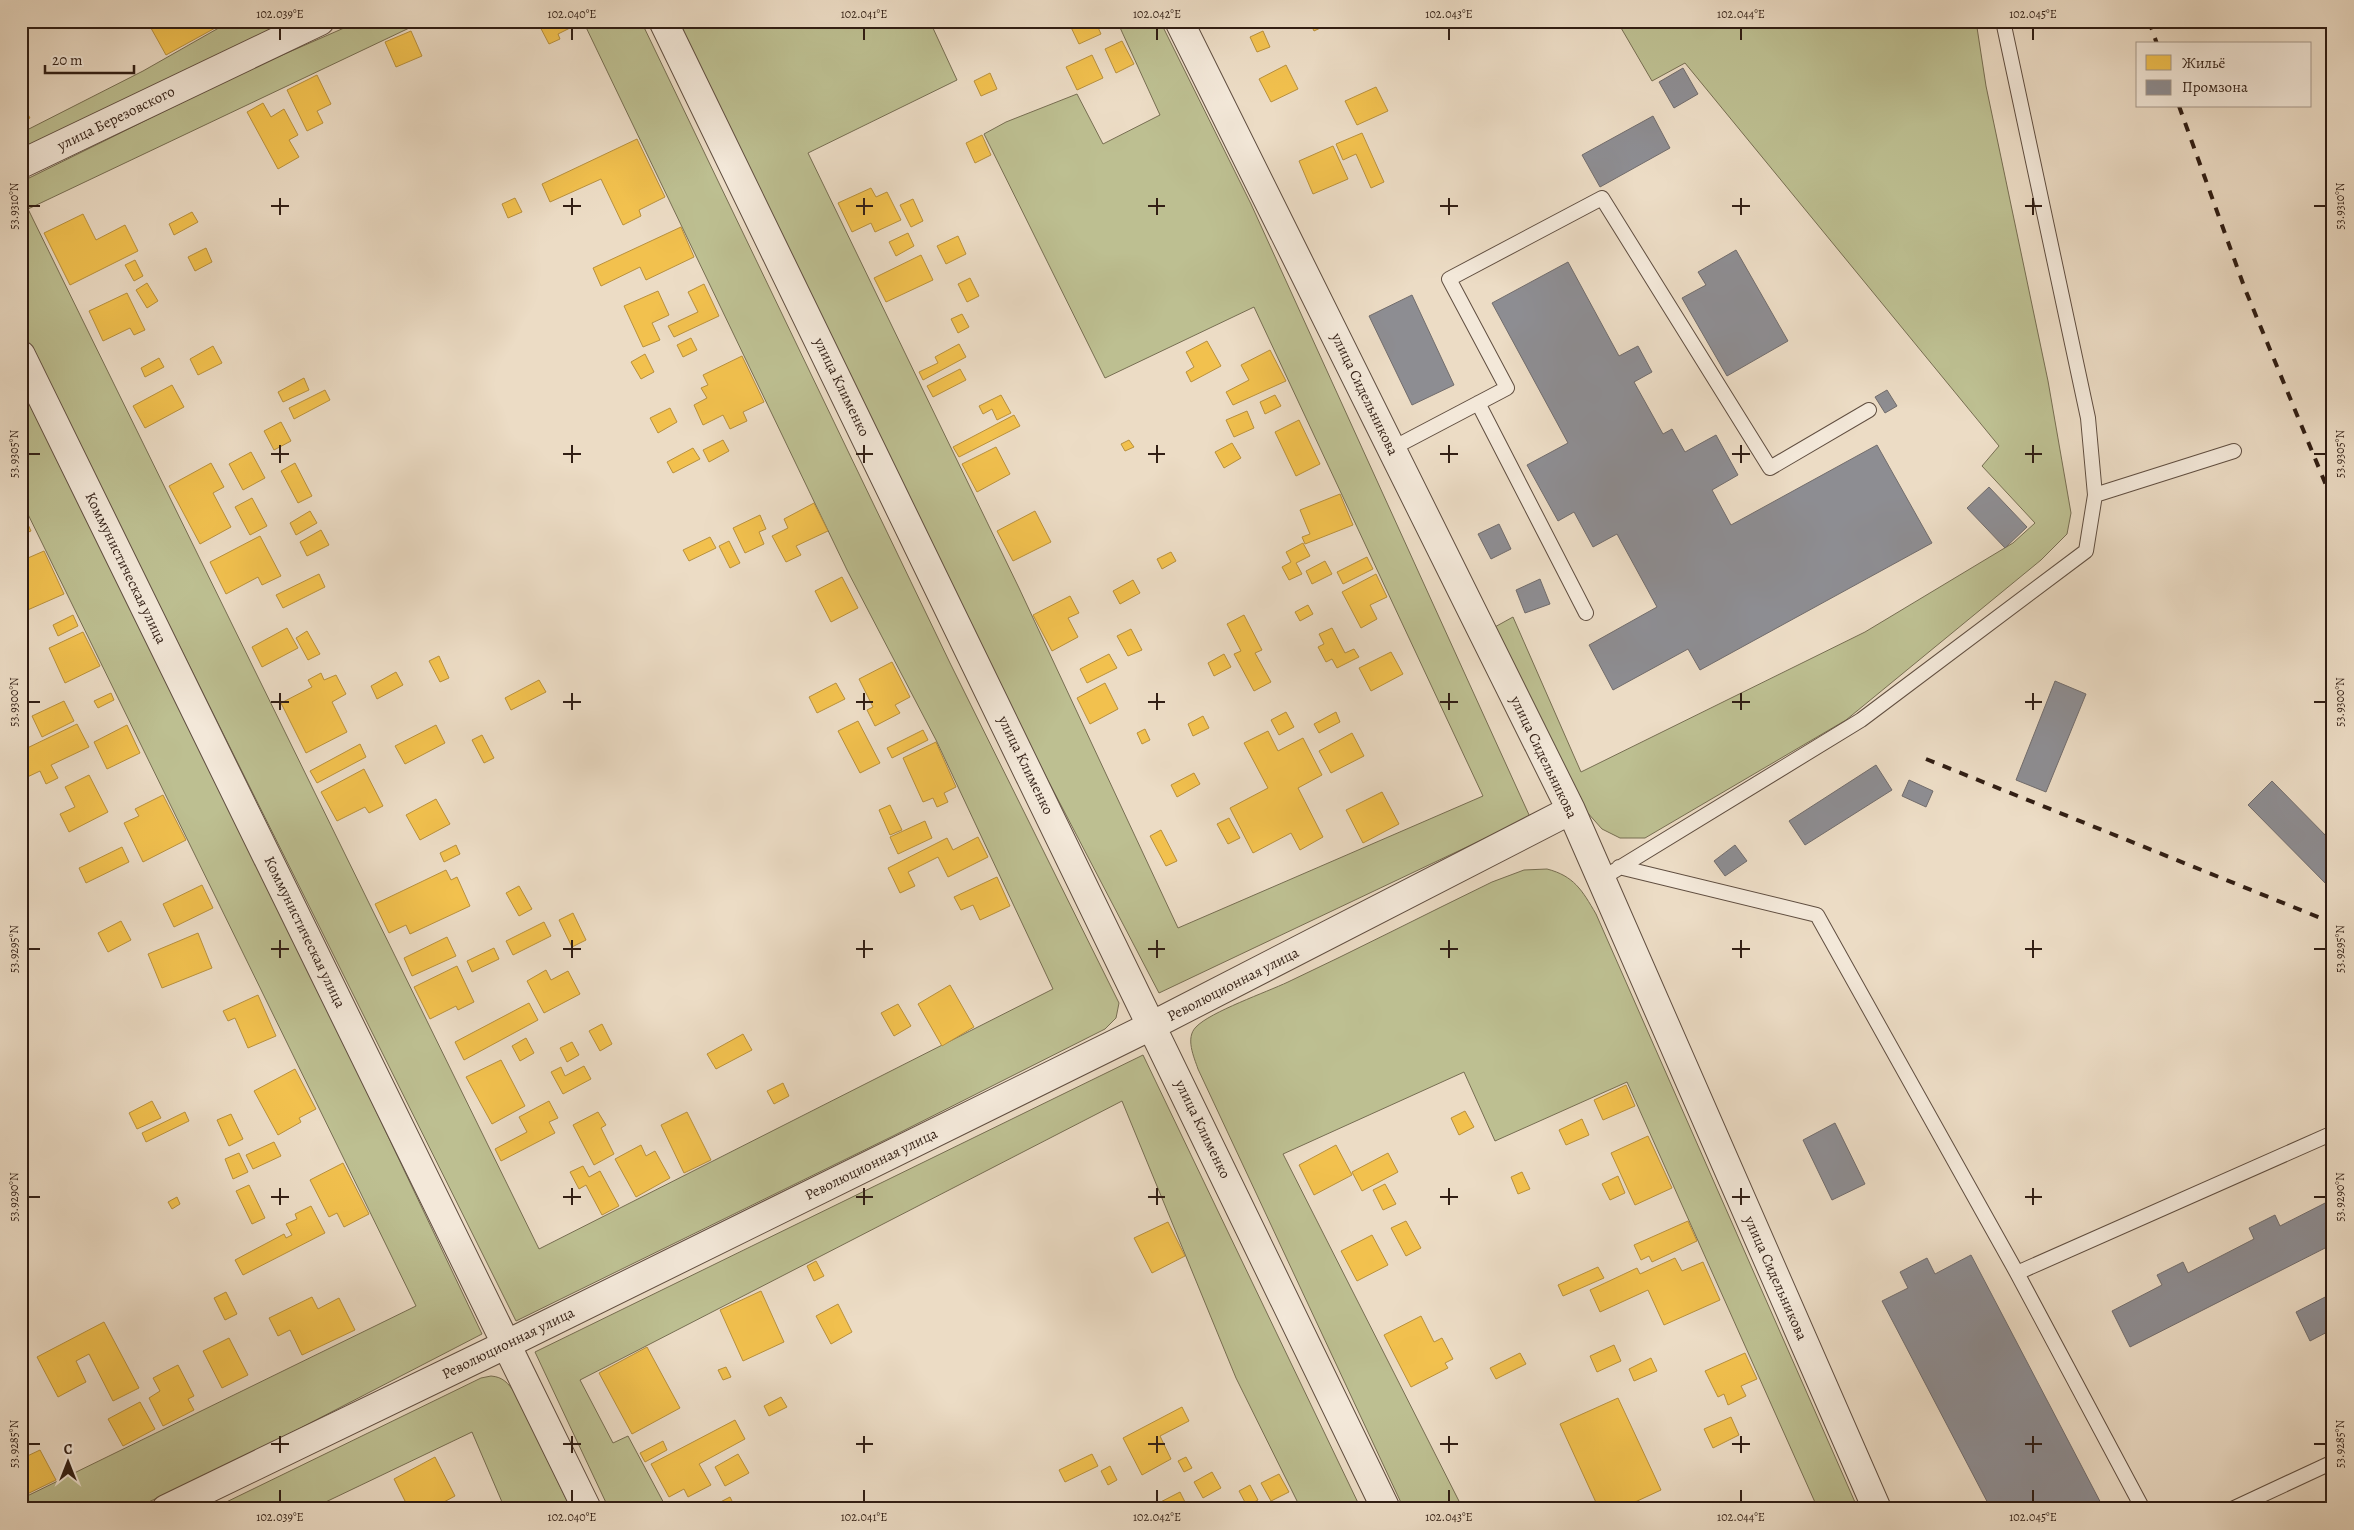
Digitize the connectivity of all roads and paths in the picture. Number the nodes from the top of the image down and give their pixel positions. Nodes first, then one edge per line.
1 (320, 21) edge
2 (664, 21) edge
3 (1179, 21) edge
4 (2003, 21) edge
5 (21, 164) edge
6 (21, 355) edge
7 (1478, 404) junction
8 (1869, 410) dead end
9 (1391, 448) junction
10 (2234, 452) dead end
11 (2095, 495) junction
12 (1586, 613) dead end
13 (1571, 810) junction
14 (1610, 873) junction
15 (1153, 1025) junction
16 (2333, 1133) edge
17 (2017, 1272) junction
18 (507, 1344) junction
19 (2333, 1462) edge
20 (166, 1509) edge
21 (587, 1509) edge
22 (1386, 1509) edge
23 (1877, 1509) edge
24 (2143, 1509) edge
25 (2232, 1509) edge

1 - 5 street, улица Березовского
2 - 15 street, улица Клименко
3 - 9 street, улица Сидельникова
4 - 11 lane
6 - 18 street, Коммунистическая улица
7 - 8 lane
7 - 9 lane
7 - 12 lane
9 - 13 street, улица Сидельникова
10 - 11 lane
11 - 14 lane
13 - 14 street, улица Сидельникова
13 - 15 street, Революционная улица
14 - 17 lane
14 - 23 street, улица Сидельникова
15 - 18 street, Революционная улица
15 - 22 street, улица Клименко
16 - 17 lane
17 - 24 lane
18 - 20 street, Революционная улица
18 - 21 street, Коммунистическая улица
19 - 25 lane

